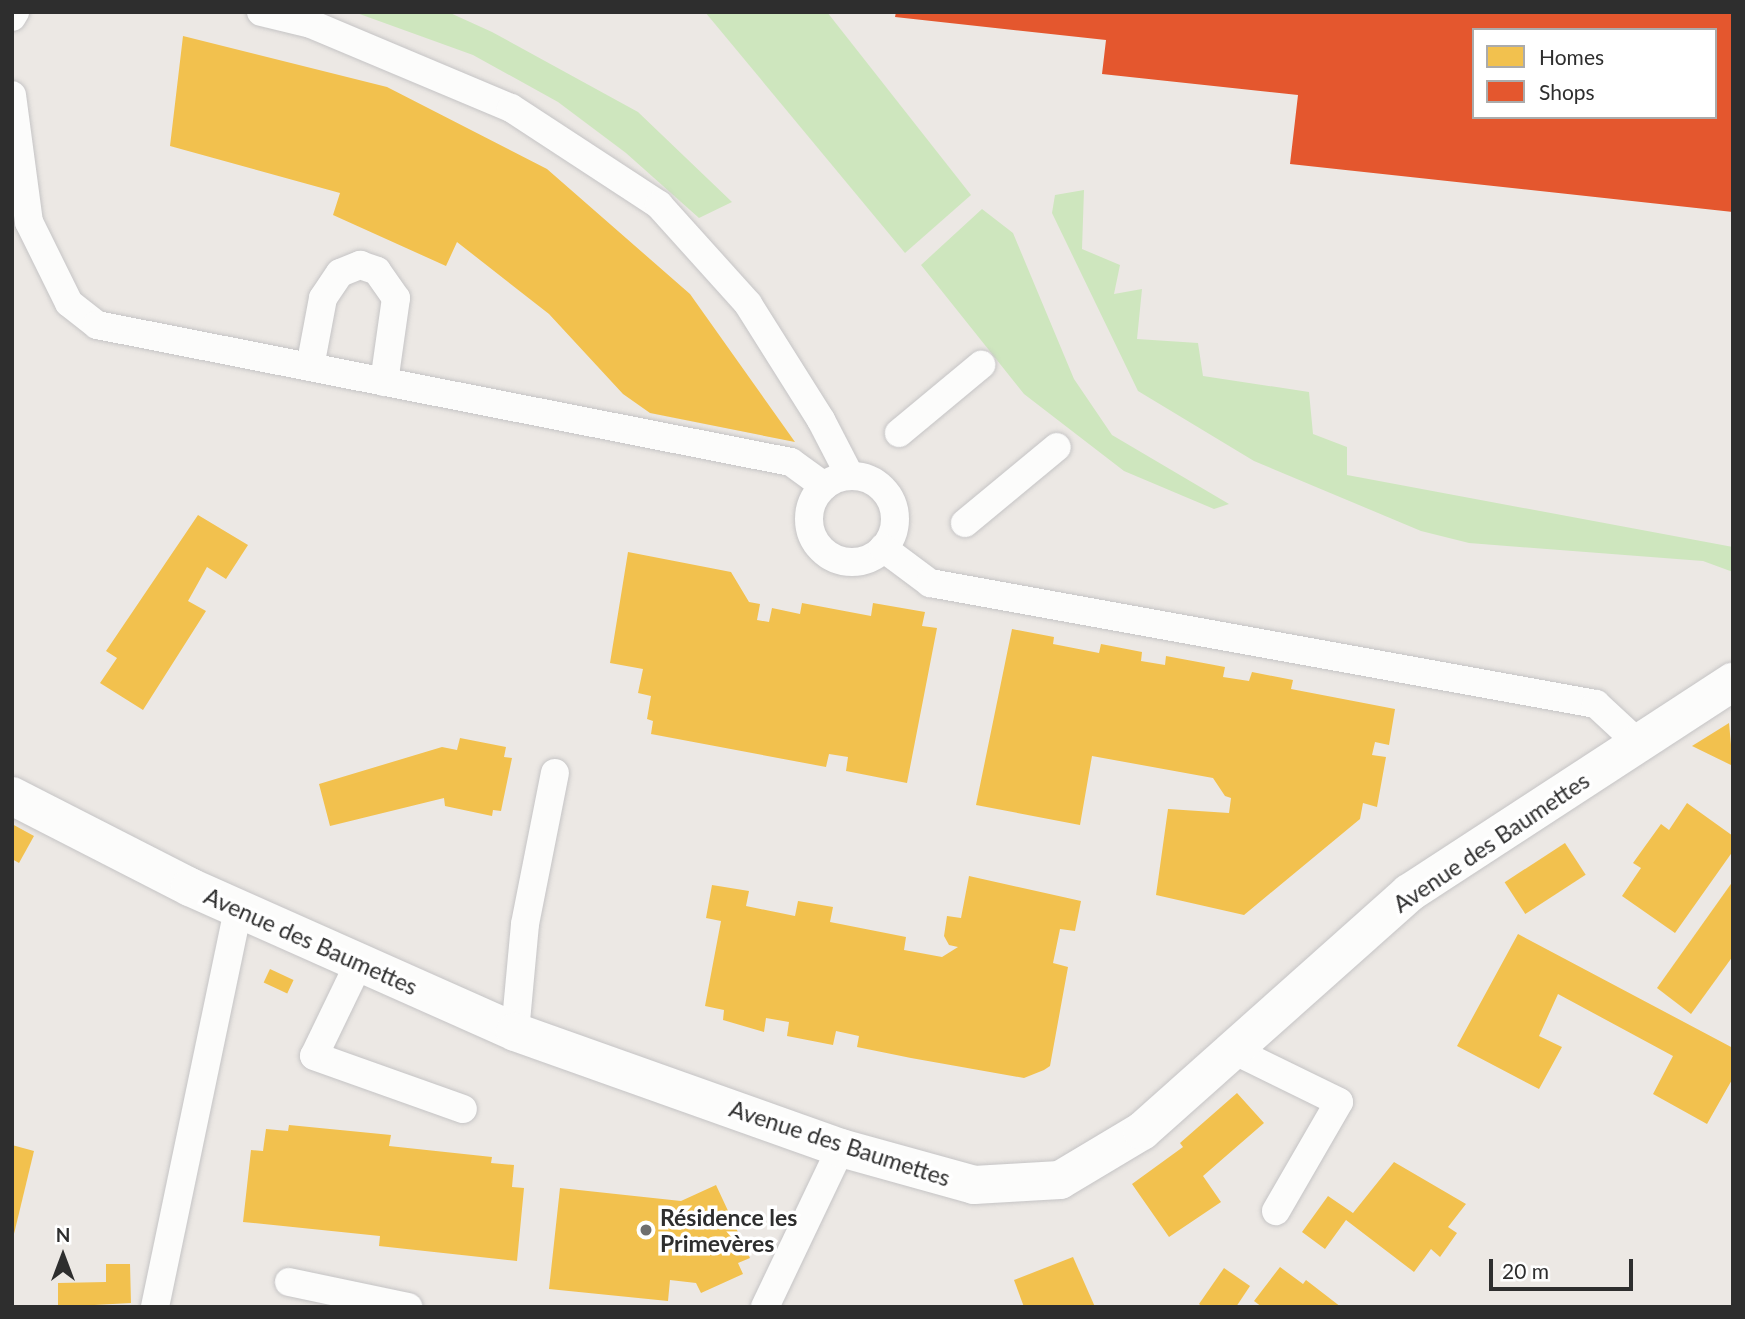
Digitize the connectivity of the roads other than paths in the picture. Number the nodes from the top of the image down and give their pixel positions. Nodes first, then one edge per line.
1 (261, 12) edge
2 (12, 95) edge
3 (981, 365) dead end
4 (310, 367) junction
5 (384, 382) junction
6 (899, 433) dead end
7 (1057, 447) dead end
8 (837, 481) junction
9 (965, 523) dead end
10 (883, 548) junction
11 (1733, 682) edge
12 (1638, 743) junction
13 (555, 773) dead end
14 (12, 796) edge
15 (237, 908) junction
16 (359, 963) junction
17 (515, 1032) junction
18 (1233, 1050) junction
19 (463, 1109) dead end
20 (841, 1148) junction
21 (1276, 1212) dead end
22 (289, 1282) dead end
23 (155, 1307) edge
24 (408, 1307) edge
25 (765, 1307) edge

1 - 8 lane
2 - 4 lane
3 - 6 lane
4 - 5 lane
4 - 5 lane
5 - 8 lane
7 - 9 lane
8 - 10 lane
8 - 10 lane
10 - 12 lane
11 - 12 street, Avenue des Baumettes
12 - 18 street, Avenue des Baumettes
13 - 17 lane
14 - 15 street, Avenue des Baumettes
15 - 16 street, Avenue des Baumettes
15 - 23 lane
16 - 17 street, Avenue des Baumettes
16 - 19 lane
17 - 20 street, Avenue des Baumettes
18 - 20 street, Avenue des Baumettes
18 - 21 lane
20 - 25 lane
22 - 24 lane

